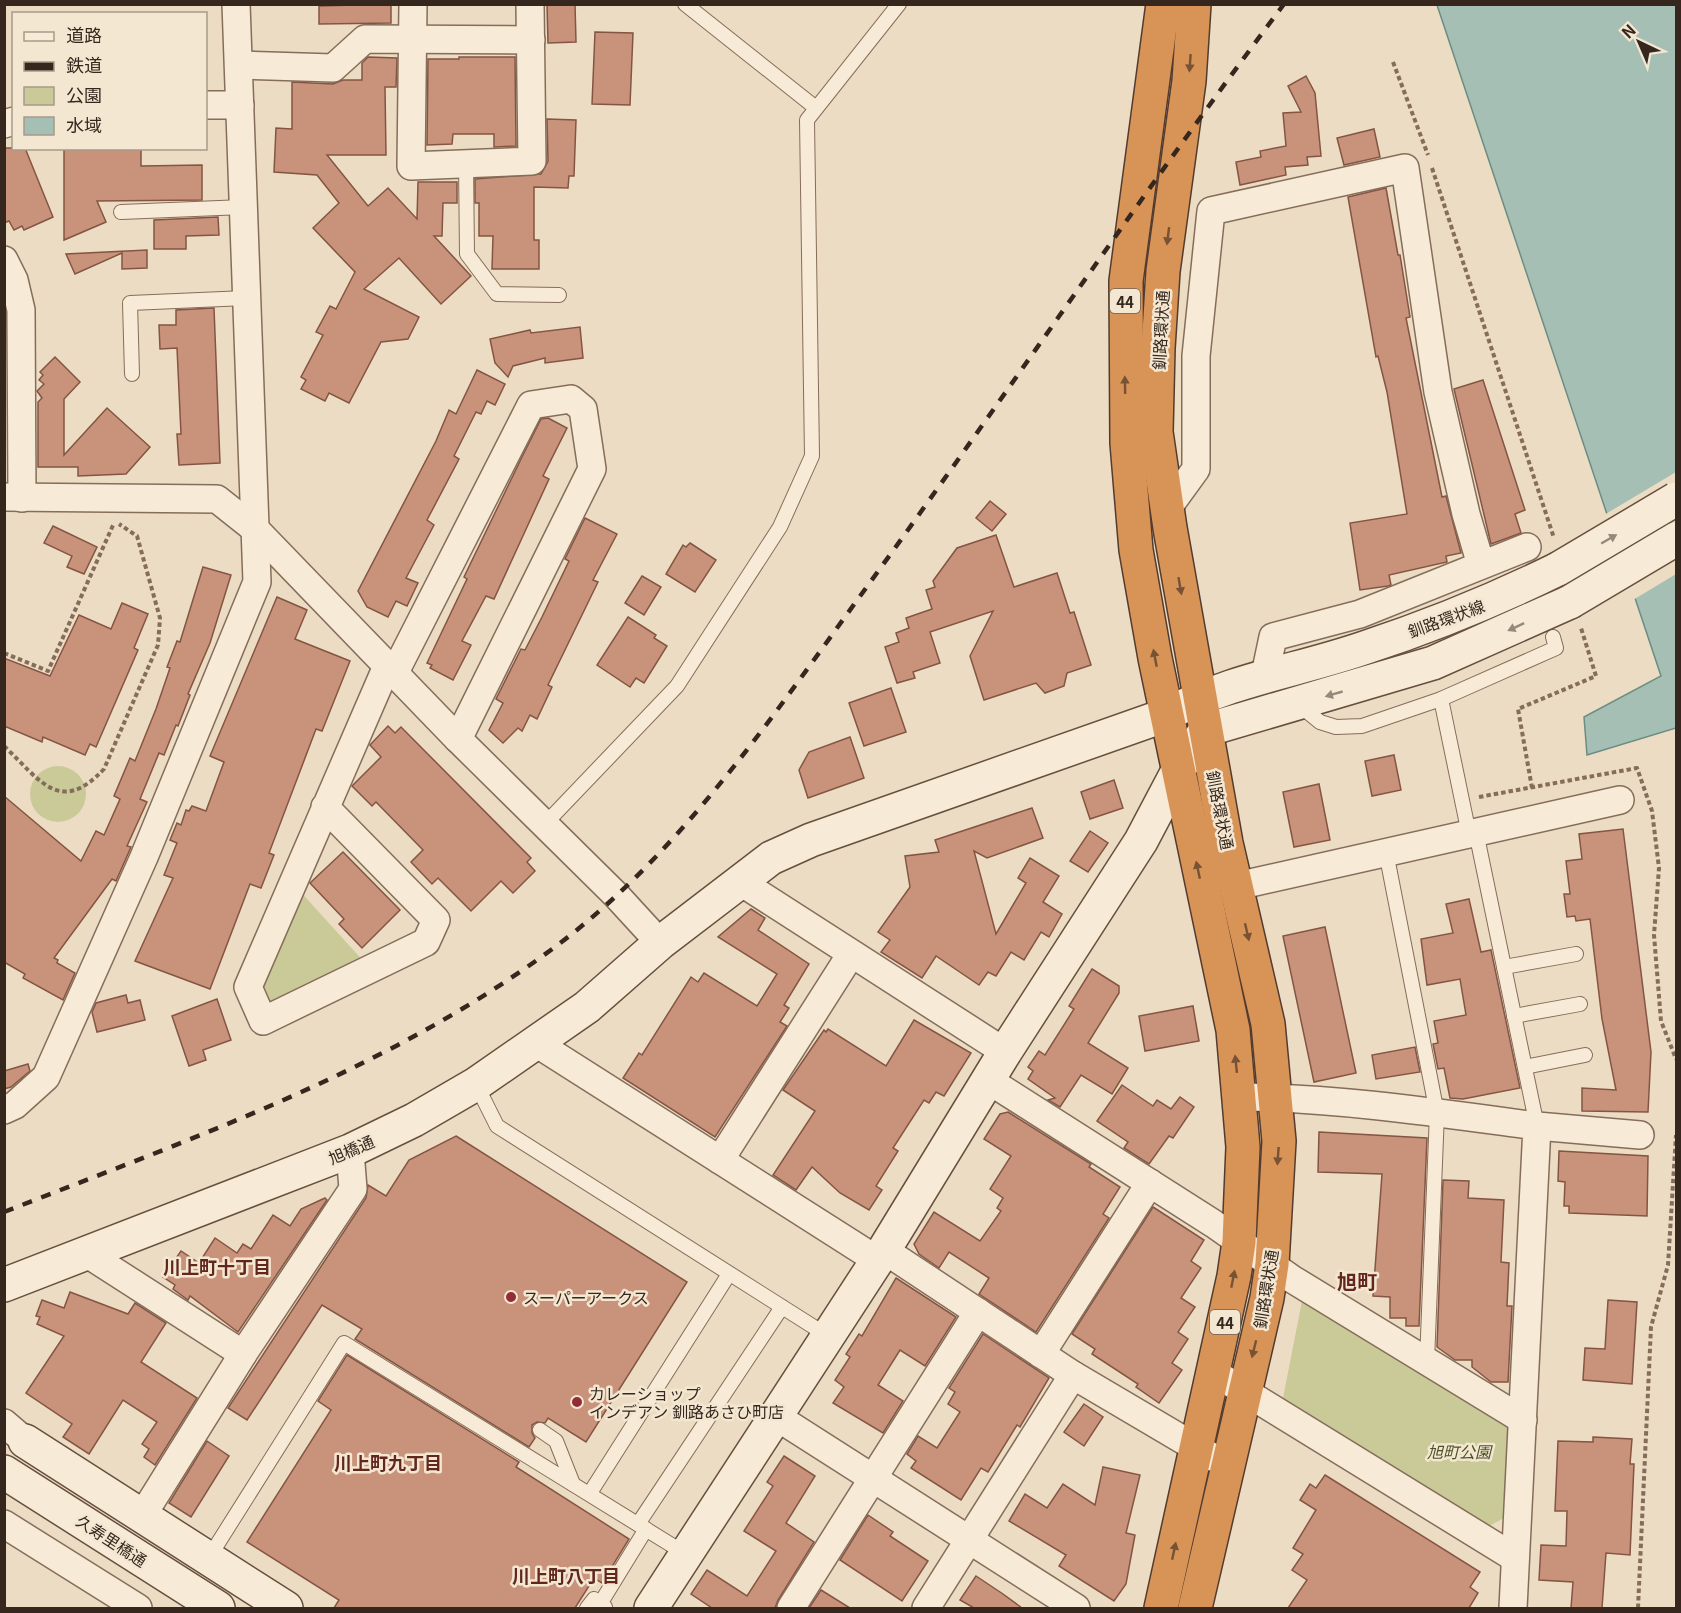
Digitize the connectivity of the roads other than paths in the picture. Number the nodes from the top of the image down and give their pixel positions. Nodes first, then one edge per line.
1 (236, 4) edge
2 (413, 4) edge
3 (530, 4) edge
4 (685, 4) edge
5 (899, 4) edge
6 (1163, 4) edge
7 (1194, 4) edge
8 (413, 40) junction
9 (531, 40) junction
10 (239, 65) junction
11 (207, 105) edge
12 (240, 105) junction
13 (816, 108) junction
14 (466, 164) junction
15 (244, 207) junction
16 (121, 212) dead end
17 (4, 260) edge
18 (559, 295) dead end
19 (246, 297) junction
20 (132, 374) dead end
21 (13, 498) edge
22 (1677, 499) edge
23 (1167, 509) junction
24 (256, 530) junction
25 (1677, 539) edge
26 (1528, 551) dead end
27 (1481, 565) junction
28 (1553, 637) dead end
29 (390, 670) junction
30 (1265, 675) junction
31 (1200, 697) junction
32 (1441, 699) junction
33 (1298, 704) junction
34 (1166, 715) junction
35 (1206, 730) junction
36 (458, 739) junction
37 (1180, 767) junction
38 (1620, 800) dead end
39 (325, 807) junction
40 (545, 824) junction
41 (1472, 833) junction
42 (1386, 852) junction
43 (739, 881) junction
44 (1237, 886) junction
45 (660, 943) junction
46 (851, 954) junction
47 (1576, 954) dead end
48 (1504, 968) junction
49 (1580, 1004) dead end
50 (1514, 1016) junction
51 (536, 1043) junction
52 (1005, 1052) junction
53 (1585, 1054) dead end
54 (1525, 1067) junction
55 (988, 1080) junction
56 (476, 1083) junction
57 (1240, 1097) junction
58 (1276, 1098) junction
59 (4, 1110) edge
60 (1437, 1113) junction
61 (1538, 1126) junction
62 (1640, 1136) dead end
63 (350, 1151) junction
64 (720, 1160) junction
65 (1150, 1183) junction
66 (1239, 1242) junction
67 (86, 1253) junction
68 (880, 1255) junction
69 (1272, 1264) junction
70 (729, 1274) junction
71 (4, 1285) edge
72 (782, 1307) junction
73 (978, 1312) junction
74 (828, 1336) junction
75 (1041, 1353) junction
76 (243, 1354) junction
77 (1427, 1361) junction
78 (1213, 1372) junction
79 (1073, 1375) junction
80 (1244, 1391) junction
81 (777, 1417) junction
82 (1523, 1420) junction
83 (540, 1430) dead end
84 (15, 1432) edge
85 (1196, 1448) junction
86 (1228, 1465) junction
87 (4, 1473) edge
88 (874, 1480) junction
89 (573, 1484) junction
90 (590, 1493) junction
91 (142, 1516) junction
92 (4, 1524) edge
93 (642, 1527) junction
94 (969, 1541) junction
95 (687, 1555) junction
96 (1515, 1558) junction
97 (208, 1559) junction
98 (1065, 1606) edge
99 (598, 1607) edge
100 (138, 1608) edge
101 (218, 1608) edge
102 (286, 1608) edge
103 (651, 1608) edge
104 (791, 1608) edge
105 (926, 1608) edge
106 (1161, 1608) edge
107 (1196, 1608) edge
108 (1513, 1608) edge

1 - 10 street
2 - 8 street
3 - 9 street
4 - 13 lane
5 - 13 lane
34 -> 6 highway, 釧路環状通 / 44
7 -> 23 highway, 釧路環状通 / 44
8 - 9 street
8 - 10 street
8 - 14 street
9 - 14 street
10 - 12 street
11 - 12 street
12 - 15 street
13 - 40 lane
14 - 18 lane
15 - 16 lane
15 - 19 street
17 - 21 street
19 - 20 lane
19 - 24 street
21 - 24 street
30 -> 22 street, 釧路環状線, bridge
23 - 27 street
23 -> 31 highway, 釧路環状通 / 44
24 - 29 street
24 - 59 street
25 -> 33 street, 釧路環状線, bridge
26 - 27 street
27 - 30 street
28 - 32 lane
29 - 36 street
29 - 36 street
29 - 39 street
30 - 31 street, 釧路環状線
31 - 34 street, 釧路環状線
31 - 35 highway, 釧路環状通 / 44
32 - 33 lane
32 - 41 lane
33 - 35 street, 釧路環状線
34 - 35 street
34 - 37 highway, 釧路環状通 / 44
34 - 43 street, 釧路環状線
35 - 37 street
35 - 44 highway, 釧路環状通 / 44
36 - 40 street
37 - 52 street
57 -> 37 highway, 釧路環状通 / 44
38 - 41 street
39 - 39 street
40 - 45 street
41 - 42 street
41 - 48 lane
42 - 44 street
42 - 60 lane
43 - 45 street, 旭橋通
43 - 46 street
44 -> 58 highway, 釧路環状通 / 44
45 - 51 street, 旭橋通
46 - 52 street
46 - 64 street
47 - 48 lane
48 - 50 lane
49 - 50 lane
50 - 54 lane
51 - 56 street, 旭橋通
51 - 64 street
52 - 55 street
53 - 54 lane
54 - 61 lane
55 - 65 street
55 - 68 street
56 - 63 street, 旭橋通
56 - 70 lane
57 - 58 street
57 - 66 highway, 釧路環状通 / 44
58 - 60 street
58 -> 69 highway, 釧路環状通 / 44
60 - 61 street
60 - 77 lane
61 - 62 street
61 - 82 street
63 - 67 street, 旭橋通
63 - 76 street
64 - 68 street
65 - 66 street
65 - 75 street
66 - 69 street
78 -> 66 highway, 釧路環状通 / 44
67 - 71 street, 旭橋通
67 - 76 street
68 - 73 street
68 - 74 street
69 - 77 street
69 -> 80 highway, 釧路環状通 / 44
70 - 72 lane
70 - 90 lane
72 - 74 lane
72 - 93 lane
73 - 75 street
73 - 88 street
74 - 81 street
75 - 79 street
76 - 91 street
77 - 82 street
78 - 80 street
78 - 85 highway, 釧路環状通 / 44
79 - 85 street
79 - 94 street
80 - 86 highway, 釧路環状通 / 44
80 - 96 street
81 - 88 street
81 - 95 street
82 - 96 street
83 - 89 lane
84 - 91 street
85 - 86 street
106 -> 85 highway, 釧路環状通 / 44
86 - 107 highway, 釧路環状通 / 44
87 - 101 street, 久寿里橋通
88 - 94 street
88 - 104 street
89 - 90 lane
89 - 97 lane
90 - 93 lane
91 - 97 street
92 - 100 street
93 - 95 lane
93 - 99 lane
94 - 98 street
94 - 105 street
95 - 103 street
96 - 108 street
97 - 102 street

